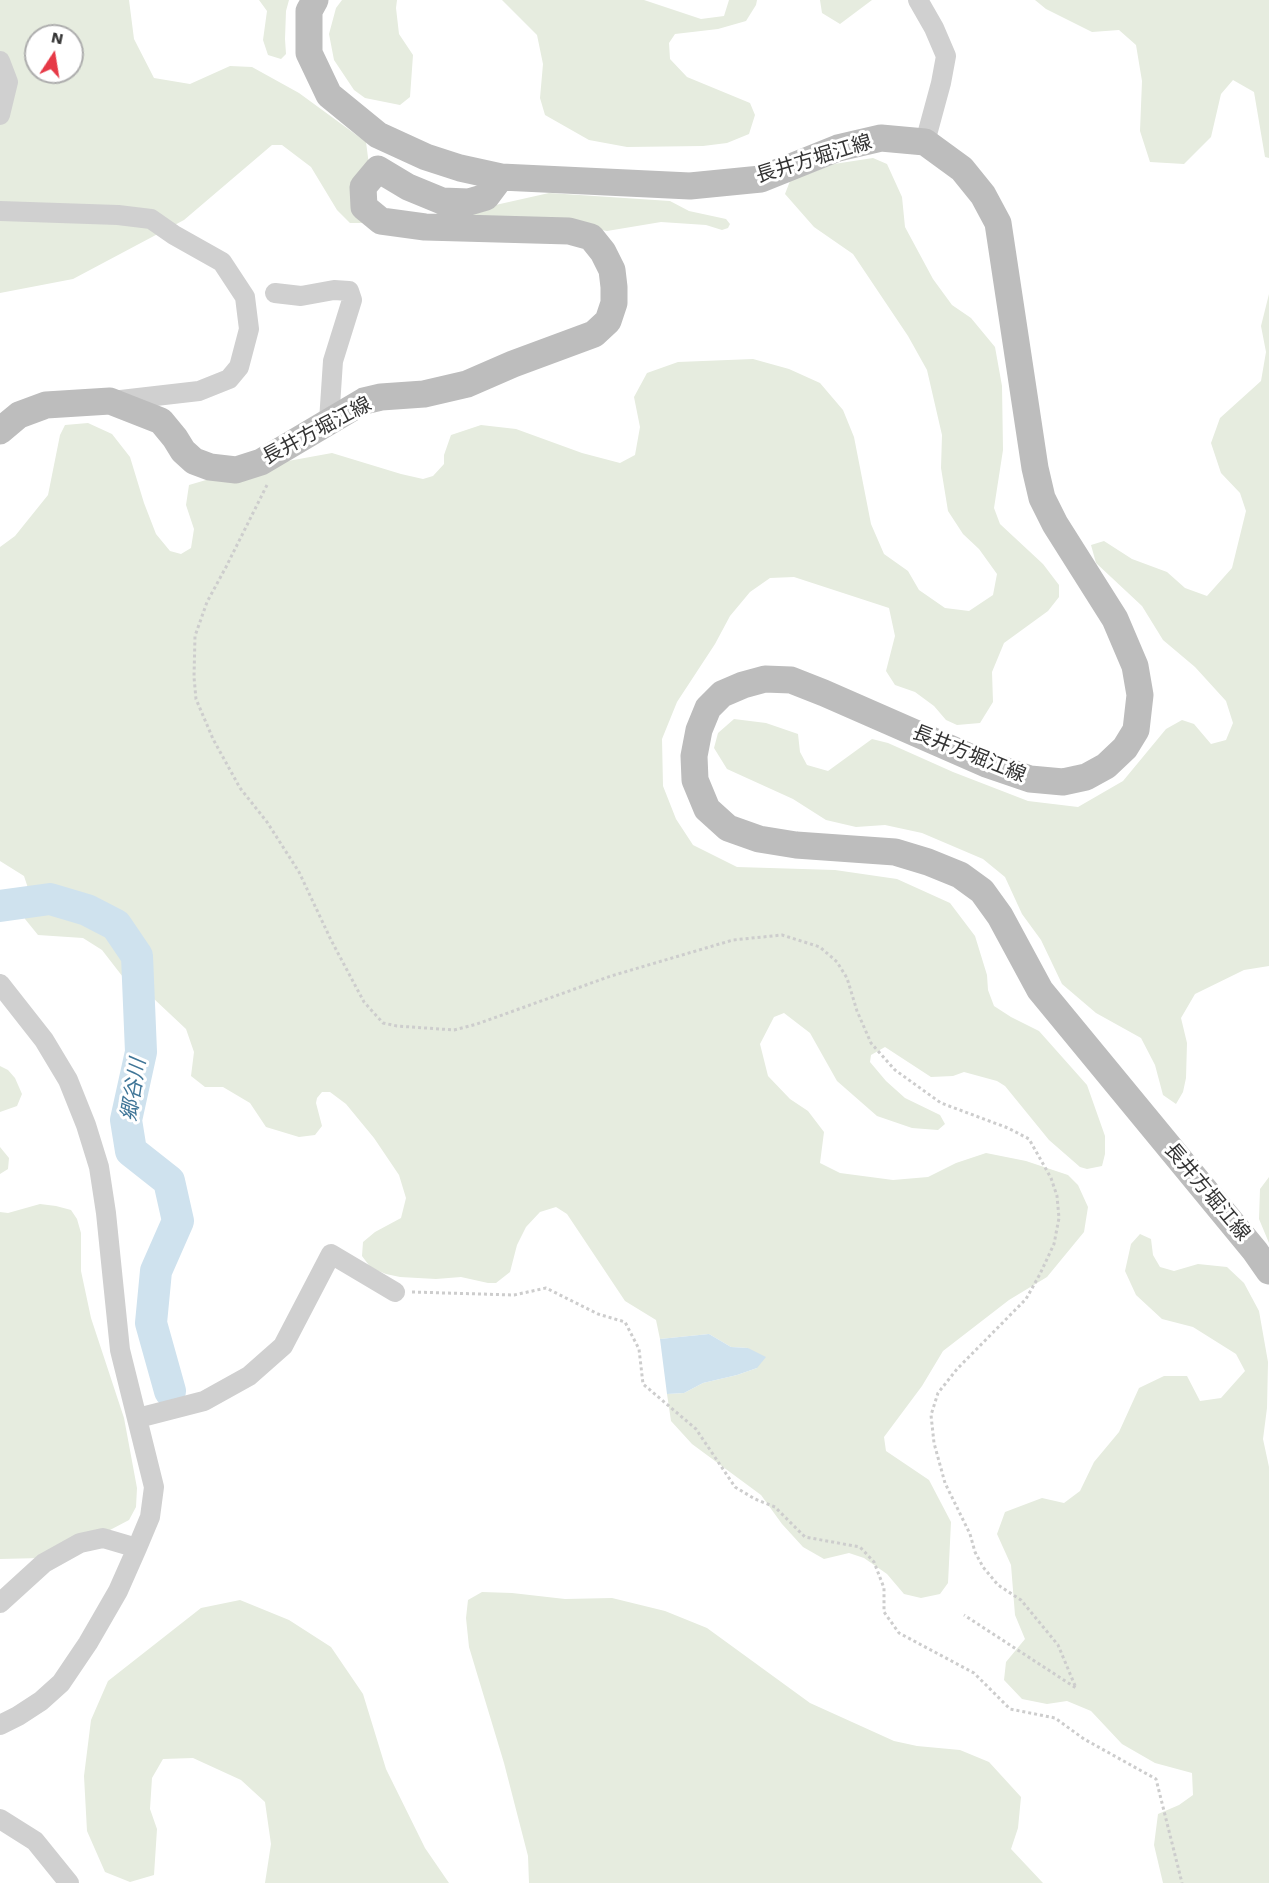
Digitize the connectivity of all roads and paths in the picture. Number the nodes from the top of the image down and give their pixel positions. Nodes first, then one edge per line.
1 (315, 0) edge
2 (918, 0) edge
3 (0, 61) edge
4 (0, 115) edge
5 (378, 135) junction
6 (925, 142) junction
7 (378, 169) junction
8 (501, 177) junction
9 (0, 211) edge
10 (275, 293) dead end
11 (110, 401) junction
12 (329, 421) junction
13 (0, 431) edge
14 (270, 478) dead end
15 (0, 984) edge
16 (1269, 1271) edge
17 (395, 1292) joint
18 (138, 1418) junction
19 (137, 1548) junction
20 (0, 1603) edge
21 (964, 1616) dead end
22 (0, 1725) edge
23 (0, 1819) edge
24 (69, 1883) edge
25 (1182, 1883) edge

1 - 5 main road, 長井方堀江線
2 - 6 street
3 - 4 street
5 - 7 main road
5 - 8 main road, 長井方堀江線
6 - 8 main road, 長井方堀江線
6 - 16 main road, 長井方堀江線
7 - 8 main road
7 - 12 main road, 長井方堀江線
9 - 11 street
10 - 12 street
11 - 12 main road, 長井方堀江線
11 - 13 main road, 長井方堀江線
14 - 21 path
15 - 18 street
17 - 18 street
17 - 25 path
18 - 19 street
19 - 20 street
19 - 22 street
23 - 24 street

